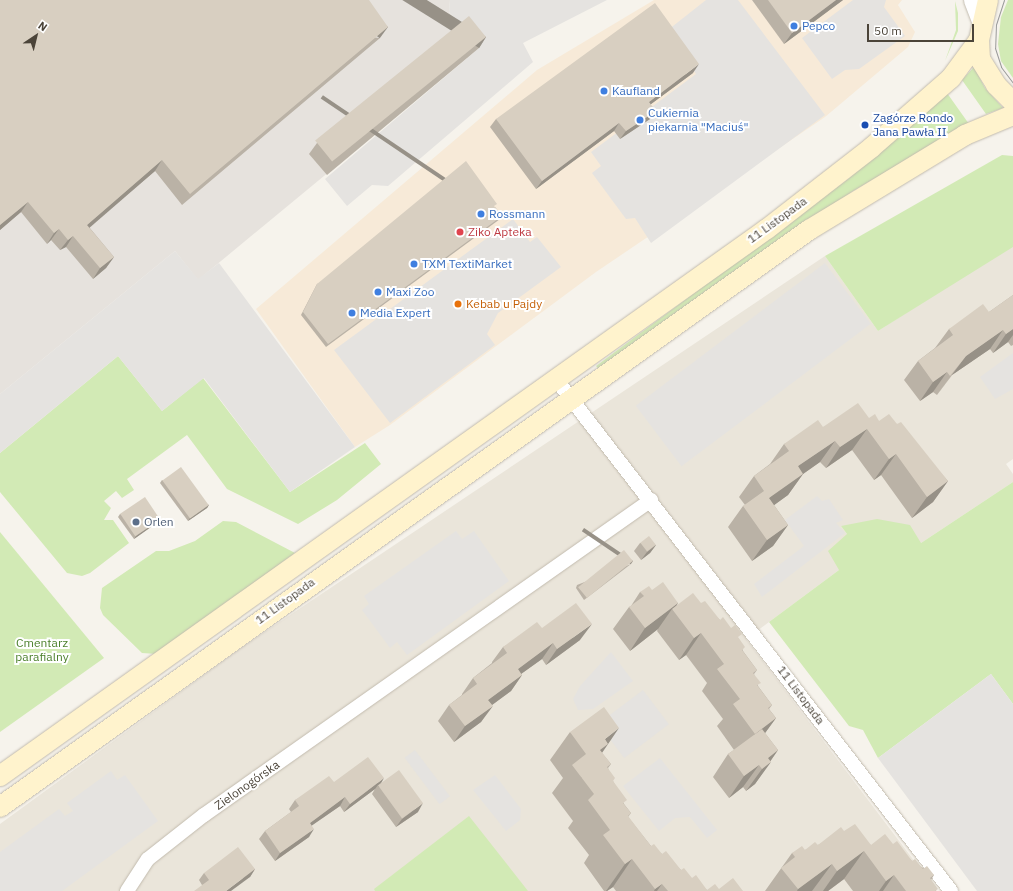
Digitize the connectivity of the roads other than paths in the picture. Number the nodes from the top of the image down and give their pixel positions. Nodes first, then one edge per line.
1 (972, 0) edge
2 (988, 0) edge
3 (980, 32) junction
4 (1013, 102) edge
5 (1013, 115) edge
6 (556, 378) junction
7 (573, 399) junction
8 (651, 500) junction
9 (318, 550) junction
10 (332, 568) junction
11 (142, 674) junction
12 (157, 694) junction
13 (39, 747) junction
14 (54, 768) junction
15 (0, 776) edge
16 (0, 807) edge
17 (127, 891) edge
18 (951, 891) edge

1 - 3 street
2 - 3 main road
3 - 4 main road
3 - 6 main road, 11 Listopada
5 - 7 main road, 11 Listopada
6 - 7 street, 11 Listopada
6 - 9 main road, 11 Listopada
7 - 8 street, 11 Listopada
7 - 10 main road, 11 Listopada
8 - 17 street, Zielonogórska
8 - 18 street, 11 Listopada
9 - 10 main road
9 - 11 main road, 11 Listopada
10 - 12 main road, 11 Listopada
11 - 12 main road
11 - 13 main road, 11 Listopada
12 - 14 main road, 11 Listopada
13 - 14 main road
13 - 15 main road, 11 Listopada
14 - 16 main road, 11 Listopada

